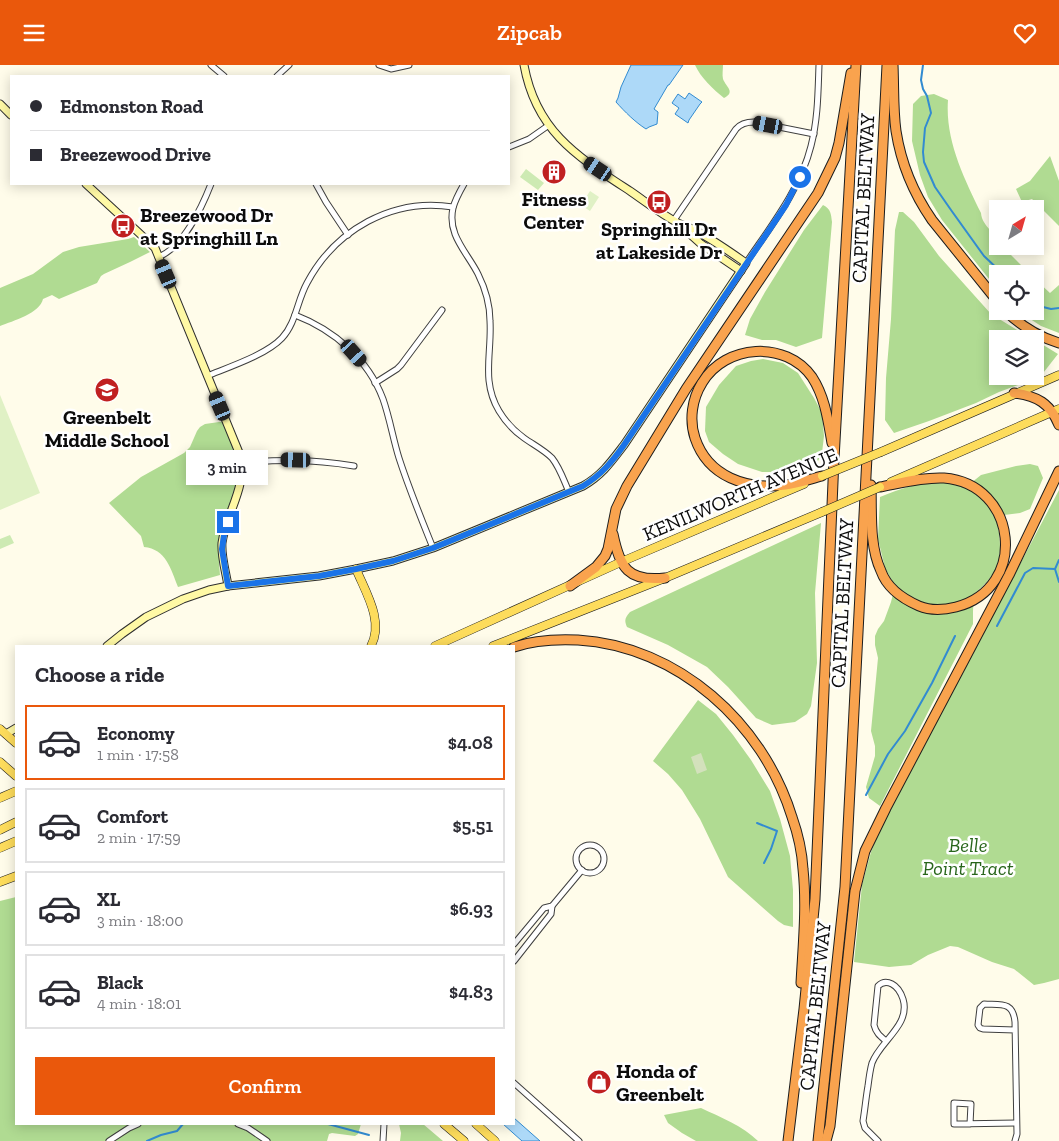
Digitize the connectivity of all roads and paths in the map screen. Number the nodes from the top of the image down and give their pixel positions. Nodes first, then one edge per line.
1 (211, 65) edge
2 (289, 65) edge
3 (379, 65) edge
4 (409, 65) edge
5 (524, 65) edge
6 (820, 65) edge
7 (852, 65) edge
8 (856, 65) edge
9 (887, 65) edge
10 (893, 65) edge
11 (223, 75) edge
12 (278, 75) edge
13 (0, 104) edge
14 (10, 114) edge
15 (549, 125) junction
16 (814, 134) junction
17 (510, 147) edge
18 (87, 185) edge
19 (211, 185) edge
20 (317, 185) edge
21 (464, 185) edge
22 (453, 207) junction
23 (676, 221) junction
24 (348, 235) junction
25 (158, 257) junction
26 (746, 263) junction
27 (740, 271) junction
28 (989, 291) edge
29 (442, 310) dead end
30 (295, 315) junction
31 (1016, 320) edge
32 (1059, 343) edge
33 (207, 375) junction
34 (1059, 375) edge
35 (375, 383) junction
36 (1014, 393) junction
37 (1056, 411) edge
38 (1059, 425) edge
39 (868, 428) junction
40 (834, 459) junction
41 (242, 463) junction
42 (354, 466) dead end
43 (1059, 471) edge
44 (822, 476) junction
45 (880, 487) junction
46 (570, 492) junction
47 (612, 527) junction
48 (433, 548) junction
49 (621, 562) junction
50 (356, 569) junction
51 (665, 579) junction
52 (228, 586) junction
53 (570, 586) junction
54 (108, 645) edge
55 (371, 645) edge
56 (437, 645) edge
57 (496, 645) edge
58 (515, 647) edge
59 (0, 729) edge
60 (15, 729) edge
61 (6, 735) junction
62 (15, 742) edge
63 (0, 762) edge
64 (15, 775) edge
65 (15, 791) edge
66 (0, 798) edge
67 (15, 822) edge
68 (0, 830) edge
69 (15, 841) edge
70 (0, 848) edge
71 (582, 870) junction
72 (15, 876) edge
73 (0, 882) edge
74 (552, 906) junction
75 (515, 943) edge
76 (515, 960) edge
77 (1016, 1030) junction
78 (886, 1041) junction
79 (796, 1080) junction
80 (515, 1084) edge
81 (1016, 1123) junction
82 (970, 1124) junction
83 (136, 1125) edge
84 (240, 1125) edge
85 (384, 1125) edge
86 (445, 1125) edge
87 (477, 1125) edge
88 (110, 1141) edge
89 (267, 1141) edge
90 (384, 1141) edge
91 (464, 1141) edge
92 (495, 1141) edge
93 (579, 1141) edge
94 (788, 1141) edge
95 (818, 1141) edge
96 (826, 1141) edge
97 (878, 1141) edge
98 (1015, 1141) edge

1 - 11 street
2 - 12 street
3 - 4 street
5 - 15 street
6 - 16 street
7 - 47 highway
8 - 40 highway, CAPITAL BELTWAY
9 - 39 highway, CAPITAL BELTWAY
10 - 28 highway
13 - 14 street
15 - 17 street
15 - 23 street
16 - 23 street
16 - 26 street
18 - 25 street
19 - 25 street
20 - 24 street
21 - 22 street
22 - 24 street
22 - 46 street
23 - 26 street
23 - 27 street
24 - 30 street
25 - 33 street
26 - 27 street
27 - 46 street
29 - 35 street
30 - 33 street
30 - 35 street
31 - 32 highway
33 - 41 street
34 - 36 main road, KENILWORTH AVENUE
35 - 48 street
36 - 37 highway
36 - 44 main road, KENILWORTH AVENUE, bridge
37 - 38 highway
37 - 45 main road
39 - 45 highway
39 - 95 highway, CAPITAL BELTWAY
40 - 44 highway
40 - 79 highway, CAPITAL BELTWAY
41 - 42 street
41 - 52 street
43 - 96 highway
44 - 49 main road, KENILWORTH AVENUE
45 - 51 main road, bridge
46 - 48 street
47 - 49 highway
47 - 53 highway
48 - 50 street
49 - 51 highway
49 - 53 main road, KENILWORTH AVENUE
50 - 52 street
50 - 55 main road
51 - 57 main road
52 - 54 street
53 - 56 main road, KENILWORTH AVENUE
58 - 79 highway
59 - 61 main road
60 - 61 street
61 - 62 main road
63 - 64 main road
65 - 66 main road
67 - 68 main road
69 - 70 main road
71 - 71 street
71 - 74 street
72 - 73 main road
74 - 75 street
74 - 76 street
77 - 77 street
77 - 81 street
78 - 78 street
78 - 97 street
79 - 94 highway, CAPITAL BELTWAY
80 - 93 street
81 - 82 street
81 - 98 street
82 - 82 street
83 - 88 street
84 - 89 street
85 - 90 street
86 - 91 main road
87 - 92 main road

